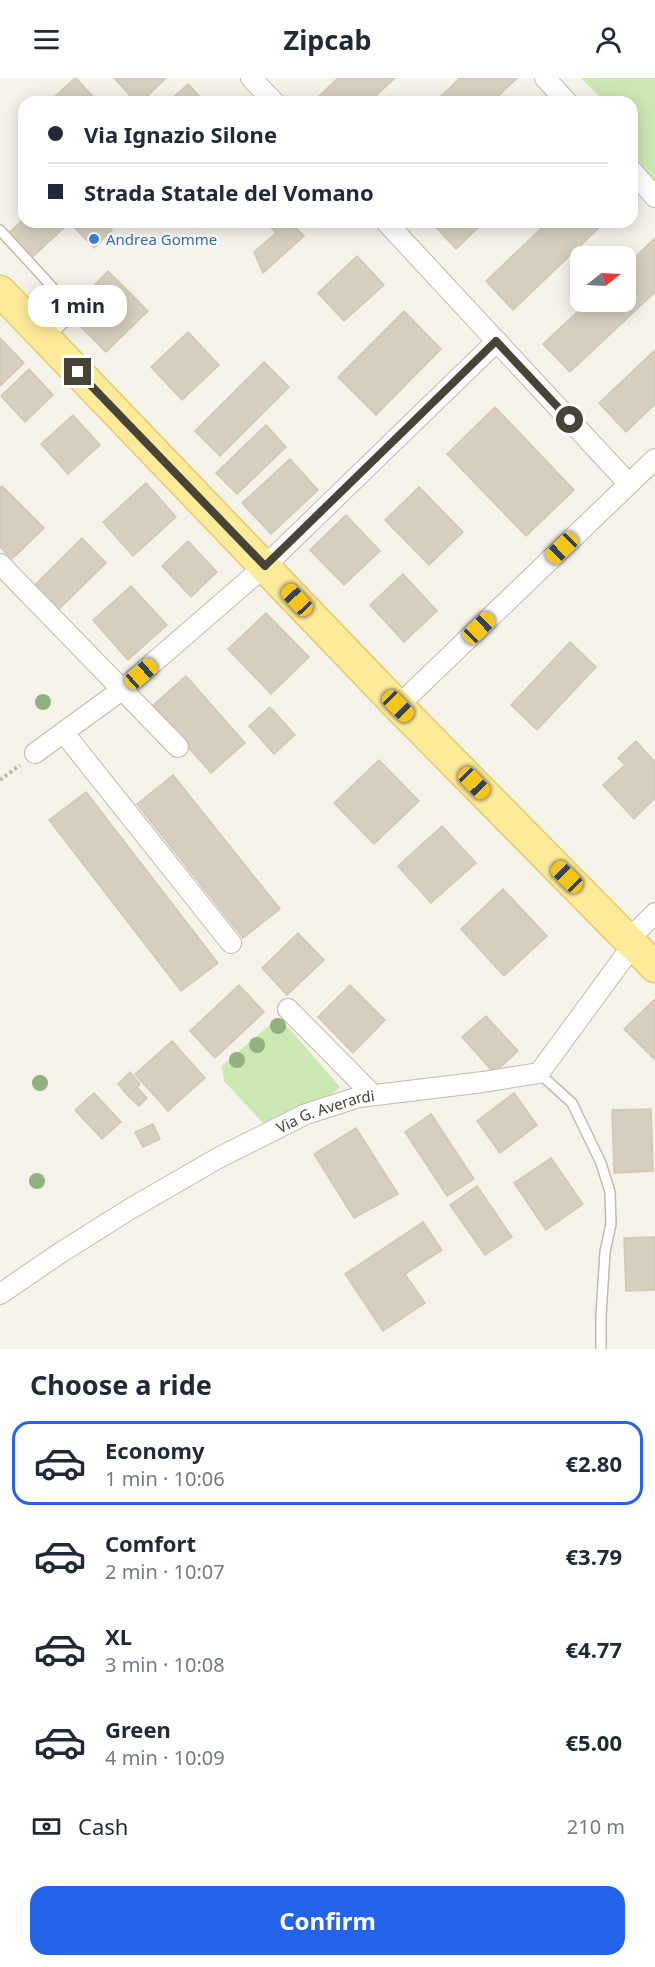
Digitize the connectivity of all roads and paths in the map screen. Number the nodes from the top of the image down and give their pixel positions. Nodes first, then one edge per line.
1 (251, 78) edge
2 (544, 78) edge
3 (268, 96) edge
4 (561, 96) edge
5 (638, 178) edge
6 (655, 197) edge
7 (392, 228) edge
8 (0, 230) edge
9 (0, 291) edge
10 (47, 339) junction
11 (496, 341) junction
12 (655, 459) edge
13 (629, 484) junction
14 (0, 564) edge
15 (265, 566) junction
16 (123, 689) junction
17 (398, 706) junction
18 (64, 734) junction
19 (178, 747) dead end
20 (35, 753) dead end
21 (655, 913) edge
22 (631, 942) junction
23 (231, 943) dead end
24 (655, 967) edge
25 (288, 1010) dead end
26 (539, 1073) junction
27 (373, 1095) junction
28 (0, 1294) edge
29 (601, 1349) edge

1 - 3 street
2 - 4 street
5 - 6 street
7 - 11 street
8 - 10 lane
9 - 10 main road
10 - 15 main road
11 - 13 street
11 - 15 street
12 - 13 street
13 - 17 street
14 - 16 street
15 - 16 street
15 - 17 main road
16 - 18 street
16 - 19 street
17 - 22 main road
18 - 20 street
18 - 23 street
21 - 22 street
22 - 24 main road
22 - 26 street
25 - 27 street
26 - 27 street, Via G. Averardi
26 - 29 lane
27 - 28 street, Via G. Averardi

